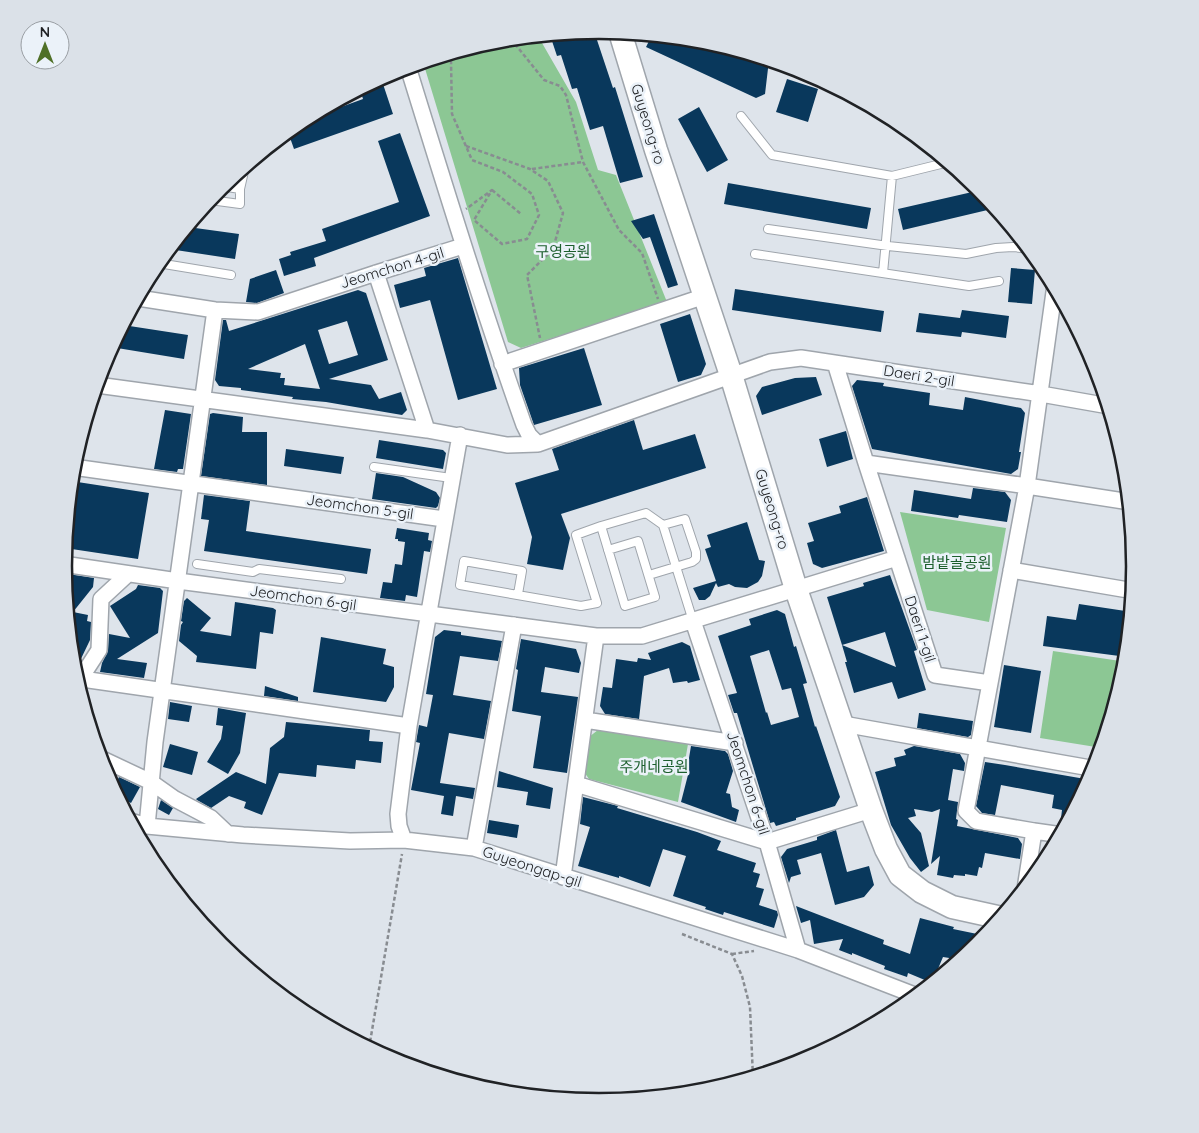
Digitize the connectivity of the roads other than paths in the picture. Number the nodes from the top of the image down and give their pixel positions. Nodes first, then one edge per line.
1 (623, 40) edge
2 (411, 74) edge
3 (741, 116) dead end
4 (940, 164) edge
5 (892, 176) junction
6 (242, 179) edge
7 (232, 188) edge
8 (240, 189) junction
9 (219, 201) edge
10 (768, 229) dead end
11 (886, 245) junction
12 (463, 246) junction
13 (1020, 248) edge
14 (755, 254) dead end
15 (167, 264) edge
16 (883, 272) junction
17 (376, 273) junction
18 (231, 275) dead end
19 (999, 282) dead end
20 (705, 296) junction
21 (1053, 297) edge
22 (145, 299) edge
23 (215, 310) junction
24 (836, 363) junction
25 (502, 364) junction
26 (731, 375) junction
27 (104, 386) edge
28 (1041, 394) junction
29 (202, 399) junction
30 (1101, 405) edge
31 (427, 430) junction
32 (460, 435) junction
33 (538, 444) junction
34 (866, 463) junction
35 (81, 467) edge
36 (374, 467) dead end
37 (452, 478) junction
38 (191, 482) junction
39 (1027, 486) junction
40 (1123, 501) edge
41 (444, 519) junction
42 (663, 525) junction
43 (601, 526) junction
44 (608, 550) junction
45 (897, 558) junction
46 (197, 564) dead end
47 (72, 565) edge
48 (675, 567) junction
49 (1012, 570) junction
50 (253, 572) junction
51 (128, 574) junction
52 (649, 576) junction
53 (341, 579) dead end
54 (178, 581) junction
55 (796, 589) junction
56 (251, 590) junction
57 (1126, 590) edge
58 (518, 594) junction
59 (429, 615) junction
60 (694, 621) junction
61 (514, 625) junction
62 (596, 636) junction
63 (83, 673) edge
64 (85, 681) edge
65 (990, 683) junction
66 (163, 691) junction
67 (584, 720) junction
68 (843, 724) junction
69 (409, 726) junction
70 (735, 743) junction
71 (977, 748) junction
72 (110, 763) edge
73 (1087, 767) edge
74 (151, 782) junction
75 (576, 784) junction
76 (870, 810) junction
77 (139, 824) edge
78 (147, 826) junction
79 (1034, 831) junction
80 (228, 834) junction
81 (1055, 834) edge
82 (404, 840) junction
83 (767, 842) junction
84 (474, 848) junction
85 (1027, 875) edge
86 (563, 877) junction
87 (994, 916) edge
88 (798, 950) junction
89 (910, 993) edge

1 - 20 main road, Guyeong-ro
2 - 12 street, Jeomchon 4-gil
3 - 5 lane
4 - 5 lane
5 - 11 lane
6 - 8 lane
7 - 8 lane
8 - 9 lane
10 - 11 lane
11 - 13 lane
11 - 16 lane
12 - 17 street, Jeomchon 4-gil
12 - 25 street
14 - 16 lane
15 - 18 lane
16 - 19 lane
17 - 23 street, Jeomchon 4-gil
17 - 31 street
20 - 25 street
20 - 26 main road, Guyeong-ro
21 - 28 street
22 - 23 street, Jeomchon 4-gil
23 - 29 street
24 - 26 street, Daeri 2-gil
24 - 28 street, Daeri 2-gil
24 - 34 street, Daeri 1-gil
25 - 33 street
26 - 33 street
26 - 55 main road, Guyeong-ro
27 - 29 street
28 - 30 street, Daeri 2-gil
28 - 39 street
29 - 31 street
29 - 38 street
31 - 32 street
32 - 33 street
32 - 37 street
34 - 39 street
34 - 45 street, Daeri 1-gil
35 - 38 street, Jeomchon 5-gil
36 - 37 lane
37 - 41 street
38 - 41 street, Jeomchon 5-gil
38 - 54 street
39 - 40 street
39 - 49 street
41 - 59 street
42 - 43 lane
42 - 48 lane
42 - 48 lane
43 - 44 lane
43 - 58 lane
44 - 52 lane
44 - 52 lane
45 - 55 street
45 - 65 street, Daeri 1-gil
46 - 50 lane
47 - 51 street, Jeomchon 6-gil
48 - 52 lane
48 - 60 lane
49 - 57 street
49 - 65 street
50 - 53 lane
50 - 56 lane
51 - 54 street, Jeomchon 6-gil
51 - 63 street
54 - 56 street, Jeomchon 6-gil
54 - 66 street
55 - 60 street, Jeomchon 6-gil
55 - 68 main road, Guyeong-ro
56 - 59 street, Jeomchon 6-gil
58 - 58 lane
59 - 61 street, Jeomchon 6-gil
59 - 69 street
60 - 62 street, Jeomchon 6-gil
60 - 70 street, Jeomchon 6-gil
61 - 62 street, Jeomchon 6-gil
61 - 84 street
62 - 67 street
64 - 66 street
65 - 71 street
66 - 69 street
66 - 74 street
67 - 70 street
67 - 75 street
68 - 71 street
68 - 76 main road, Guyeong-ro
69 - 82 street
70 - 83 street, Jeomchon 6-gil
71 - 73 street
71 - 79 street
72 - 74 street
74 - 78 street
74 - 80 street
75 - 83 street, Jeomchon 6-gil
75 - 86 street
76 - 83 street
76 - 87 main road, Guyeong-ro
77 - 78 street, Guyeongap-gil
78 - 80 street, Guyeongap-gil
79 - 81 street
79 - 85 street
80 - 82 street, Guyeongap-gil
82 - 84 street, Guyeongap-gil
83 - 88 street
84 - 86 street, Guyeongap-gil
86 - 88 street, Guyeongap-gil
88 - 89 street, Guyeongap-gil

